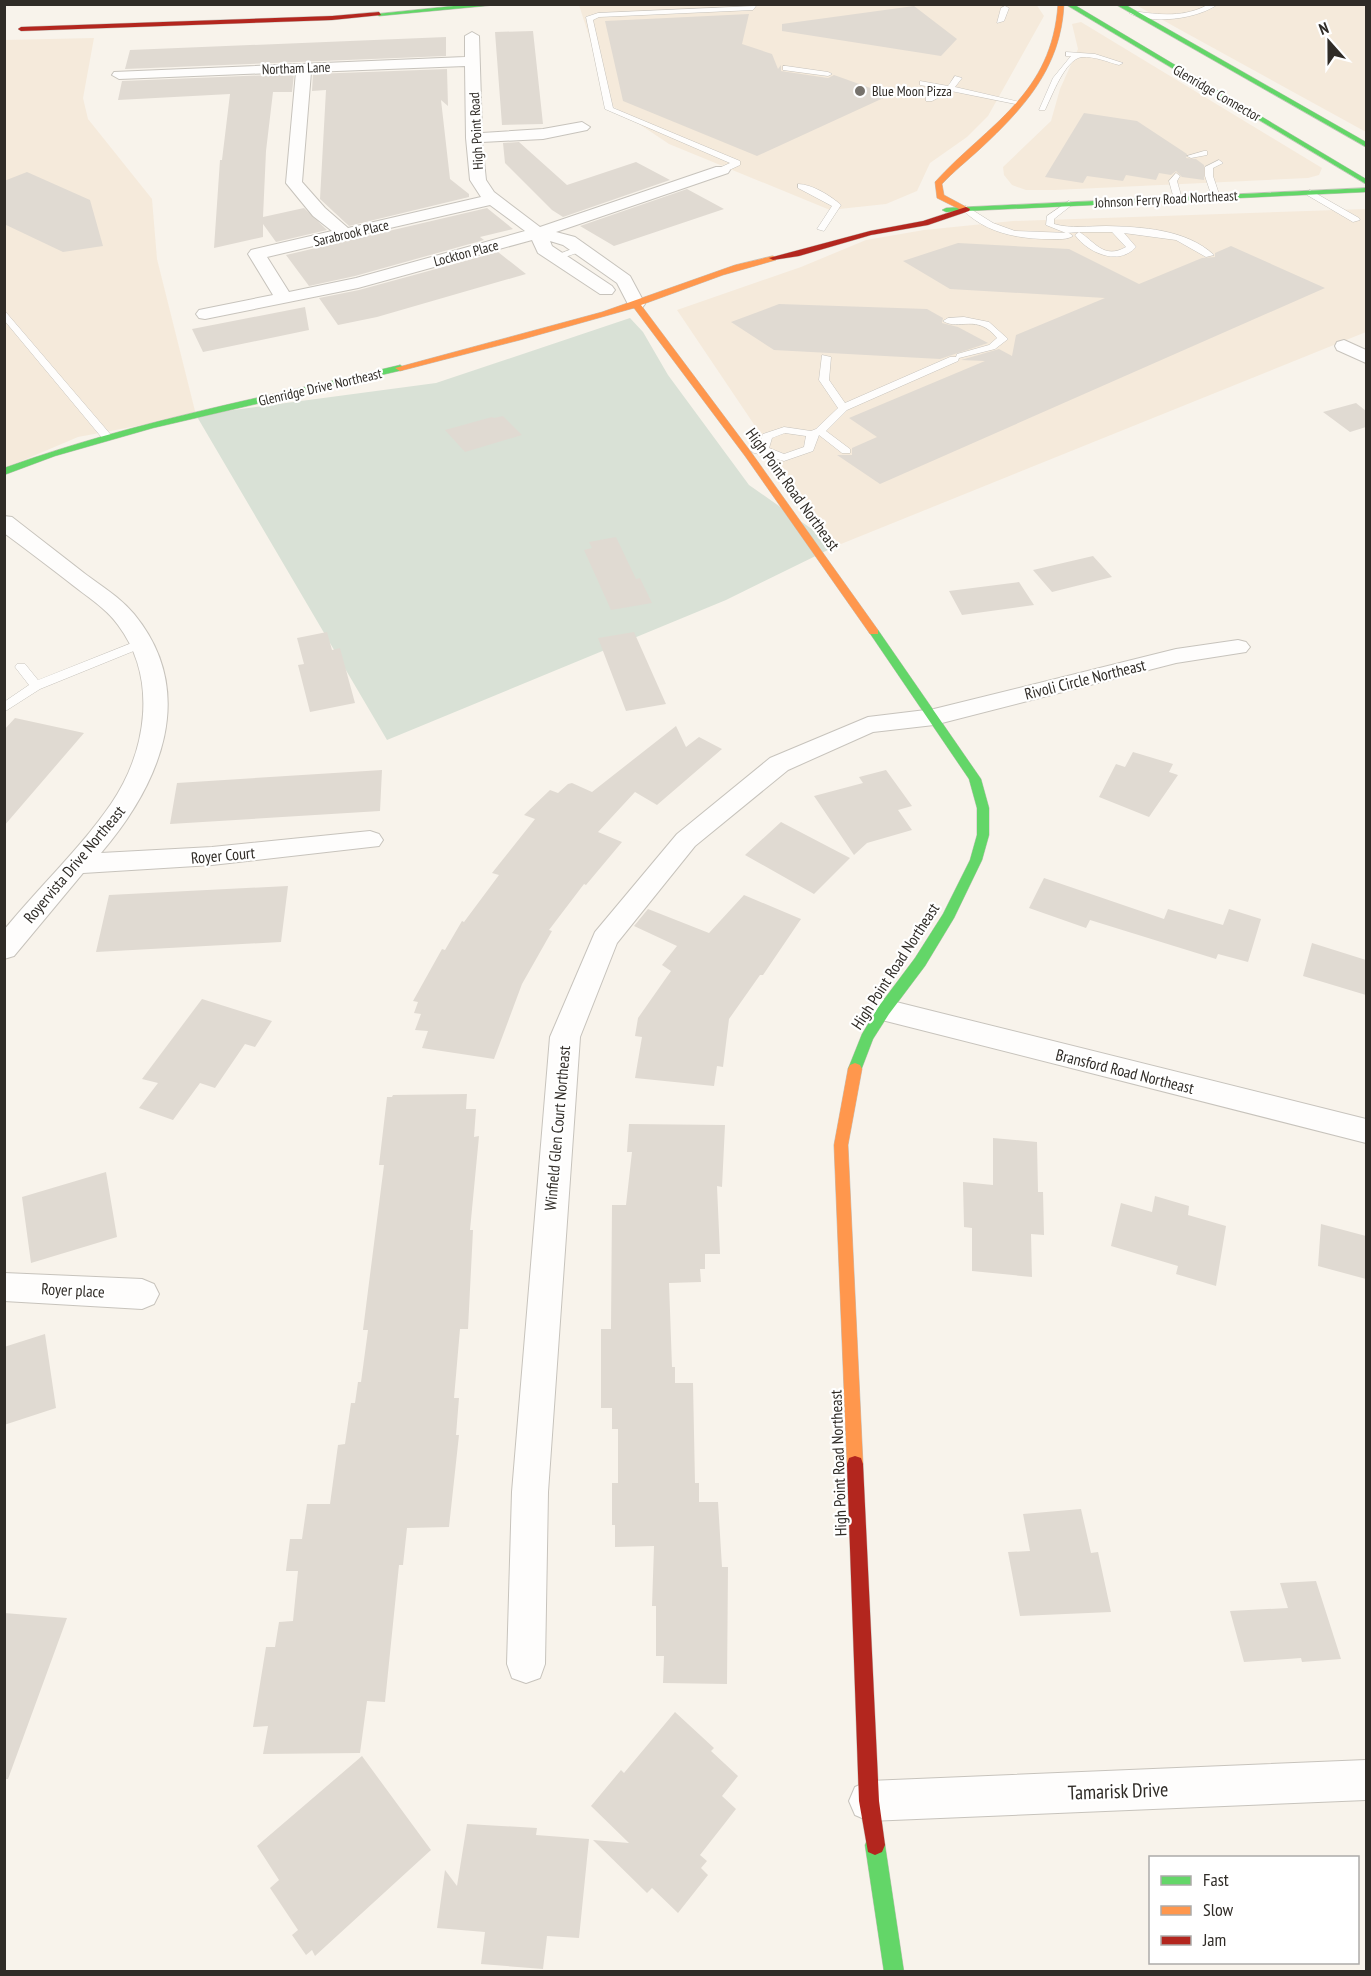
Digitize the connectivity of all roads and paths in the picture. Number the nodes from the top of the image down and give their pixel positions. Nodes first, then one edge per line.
1 (418, 4) edge
2 (503, 4) edge
3 (1061, 4) edge
4 (1068, 4) edge
5 (1118, 4) edge
6 (1215, 4) edge
7 (753, 8) dead end
8 (1005, 8) dead end
9 (1133, 13) junction
10 (1183, 18) junction
11 (1000, 21) dead end
12 (21, 29) junction
13 (4, 30) edge
14 (472, 36) dead end
15 (1181, 41) junction
16 (1054, 52) junction
17 (1079, 55) junction
18 (472, 61) junction
19 (1119, 63) dead end
20 (304, 68) junction
21 (786, 68) dead end
22 (828, 74) dead end
23 (119, 75) dead end
24 (958, 78) dead end
25 (922, 83) dead end
26 (949, 89) junction
27 (929, 99) dead end
28 (1020, 103) junction
29 (1039, 112) joint
30 (582, 127) dead end
31 (474, 138) junction
32 (1366, 145) edge
33 (1204, 153) dead end
34 (1191, 156) dead end
35 (1219, 163) dead end
36 (722, 170) joint
37 (1176, 176) dead end
38 (1366, 182) edge
39 (801, 186) dead end
40 (1366, 190) edge
41 (974, 193) dead end
42 (1310, 193) junction
43 (1216, 197) junction
44 (493, 199) junction
45 (1178, 199) junction
46 (1070, 204) junction
47 (966, 209) junction
48 (915, 210) dead end
49 (1356, 220) dead end
50 (840, 224) dead end
51 (821, 229) junction
52 (1116, 231) junction
53 (538, 233) junction
54 (805, 233) dead end
55 (346, 235) junction
56 (1079, 236) junction
57 (774, 243) dead end
58 (580, 249) junction
59 (1209, 255) dead end
60 (556, 257) junction
61 (745, 263) junction
62 (284, 298) junction
63 (636, 304) junction
64 (4, 313) edge
65 (205, 314) dead end
66 (948, 321) dead end
67 (1344, 346) dead end
68 (949, 347) dead end
69 (960, 356) junction
70 (826, 357) dead end
71 (1366, 357) edge
72 (843, 408) junction
73 (816, 432) junction
74 (107, 437) junction
75 (764, 450) junction
76 (846, 451) dead end
77 (748, 454) junction
78 (4, 472) edge
79 (4, 522) edge
80 (142, 643) junction
81 (1238, 647) dead end
82 (21, 667) dead end
83 (36, 686) junction
84 (4, 708) edge
85 (934, 717) junction
86 (370, 840) dead end
87 (76, 864) junction
88 (4, 949) edge
89 (884, 1010) junction
90 (1366, 1131) edge
91 (4, 1287) edge
92 (142, 1294) dead end
93 (526, 1664) dead end
94 (1366, 1780) edge
95 (869, 1801) junction
96 (894, 1971) edge

1 - 12 main road
2 - 12 main road
3 - 16 main road
4 - 38 main road, Glenridge Connector
5 - 9 main road, Glenridge Connector
6 - 10 lane
7 - 36 lane
8 - 11 lane
9 - 10 lane
9 - 15 main road, Glenridge Connector
10 - 15 lane
12 - 13 main road
14 - 18 street, High Point Road
15 - 32 main road, Glenridge Connector
16 - 17 lane
16 - 28 main road
17 - 19 lane
17 - 29 lane
18 - 20 street, Northam Lane
18 - 31 street, High Point Road
20 - 23 street, Northam Lane
20 - 55 street
21 - 22 lane
24 - 26 lane
25 - 26 lane
26 - 27 lane
26 - 28 lane
28 - 29 main road
28 - 47 main road
30 - 31 street
31 - 44 street, High Point Road
33 - 34 lane
35 - 43 lane
36 - 53 street, Lockton Place
37 - 45 lane
39 - 51 lane
40 - 42 main road, Johnson Ferry Road Northeast
41 - 47 main road
42 - 43 main road, Johnson Ferry Road Northeast
42 - 49 lane
43 - 45 main road, Johnson Ferry Road Northeast
44 - 53 street, High Point Road
44 - 55 street, Sarabrook Place
45 - 46 main road, Johnson Ferry Road Northeast
46 - 47 main road, Johnson Ferry Road Northeast
46 - 52 lane
47 - 48 main road, Johnson Ferry Road Northeast
47 - 56 lane
47 - 61 main road, Johnson Ferry Road Northeast
50 - 51 main road
51 - 54 main road
52 - 56 lane
52 - 56 lane
52 - 59 lane
53 - 58 street, High Point Road
53 - 60 street, High Point Road
53 - 62 street, Lockton Place
55 - 62 street, Sarabrook Place
57 - 61 main road, Johnson Ferry Road Northeast
58 - 60 lane
58 - 63 street, High Point Road
60 - 63 street, High Point Road
61 - 63 main road, Johnson Ferry Road Northeast
62 - 65 street, Lockton Place
63 - 74 main road, Glenridge Drive Northeast
63 - 77 main road, High Point Road Northeast
64 - 74 lane
66 - 69 lane
67 - 71 street
68 - 69 lane
69 - 72 lane
70 - 72 lane
72 - 73 lane
73 - 75 lane
73 - 75 lane
73 - 76 lane
74 - 78 main road, Glenridge Drive Northeast
75 - 77 lane
77 - 85 main road, High Point Road Northeast
79 - 80 street, Royervista Drive Northeast
80 - 83 lane
80 - 87 street, Royervista Drive Northeast
81 - 85 street, Rivoli Circle Northeast
82 - 83 lane
83 - 84 lane
85 - 89 main road, High Point Road Northeast
85 - 93 street, Winfield Glen Court Northeast
86 - 87 street, Royer Court
87 - 88 street, Royervista Drive Northeast
89 - 90 street, Bransford Road Northeast
89 - 95 main road, High Point Road Northeast
91 - 92 street, Royer place
94 - 95 street, Tamarisk Drive
95 - 96 main road, High Point Road Northeast

